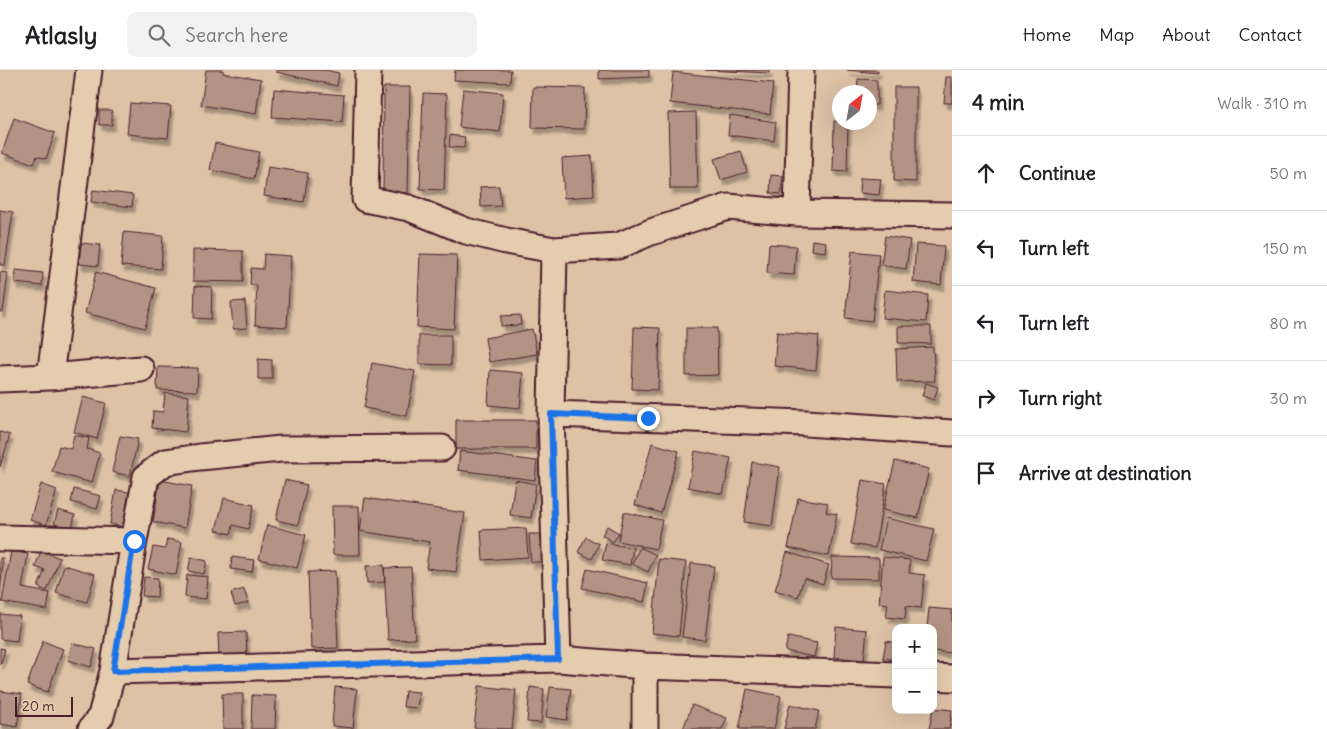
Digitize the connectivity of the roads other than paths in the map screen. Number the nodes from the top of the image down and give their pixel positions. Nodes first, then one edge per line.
1 (89, 70) edge
2 (368, 70) edge
3 (801, 70) edge
4 (797, 213) junction
5 (952, 216) edge
6 (554, 250) junction
7 (141, 369) dead end
8 (50, 377) junction
9 (0, 379) edge
10 (551, 414) junction
11 (952, 433) edge
12 (442, 448) dead end
13 (0, 538) edge
14 (134, 541) junction
15 (558, 659) junction
16 (645, 666) junction
17 (113, 671) junction
18 (892, 675) edge
19 (937, 677) edge
20 (952, 678) edge
21 (91, 729) edge
22 (645, 729) edge

1 - 8 street
2 - 6 street
3 - 4 street
4 - 5 street
4 - 6 street
6 - 10 street
7 - 8 street
8 - 9 street
10 - 11 street
10 - 15 street
12 - 14 street
13 - 14 street
14 - 17 street
15 - 16 street
15 - 17 street
16 - 18 street
16 - 22 street
17 - 21 street
19 - 20 street

